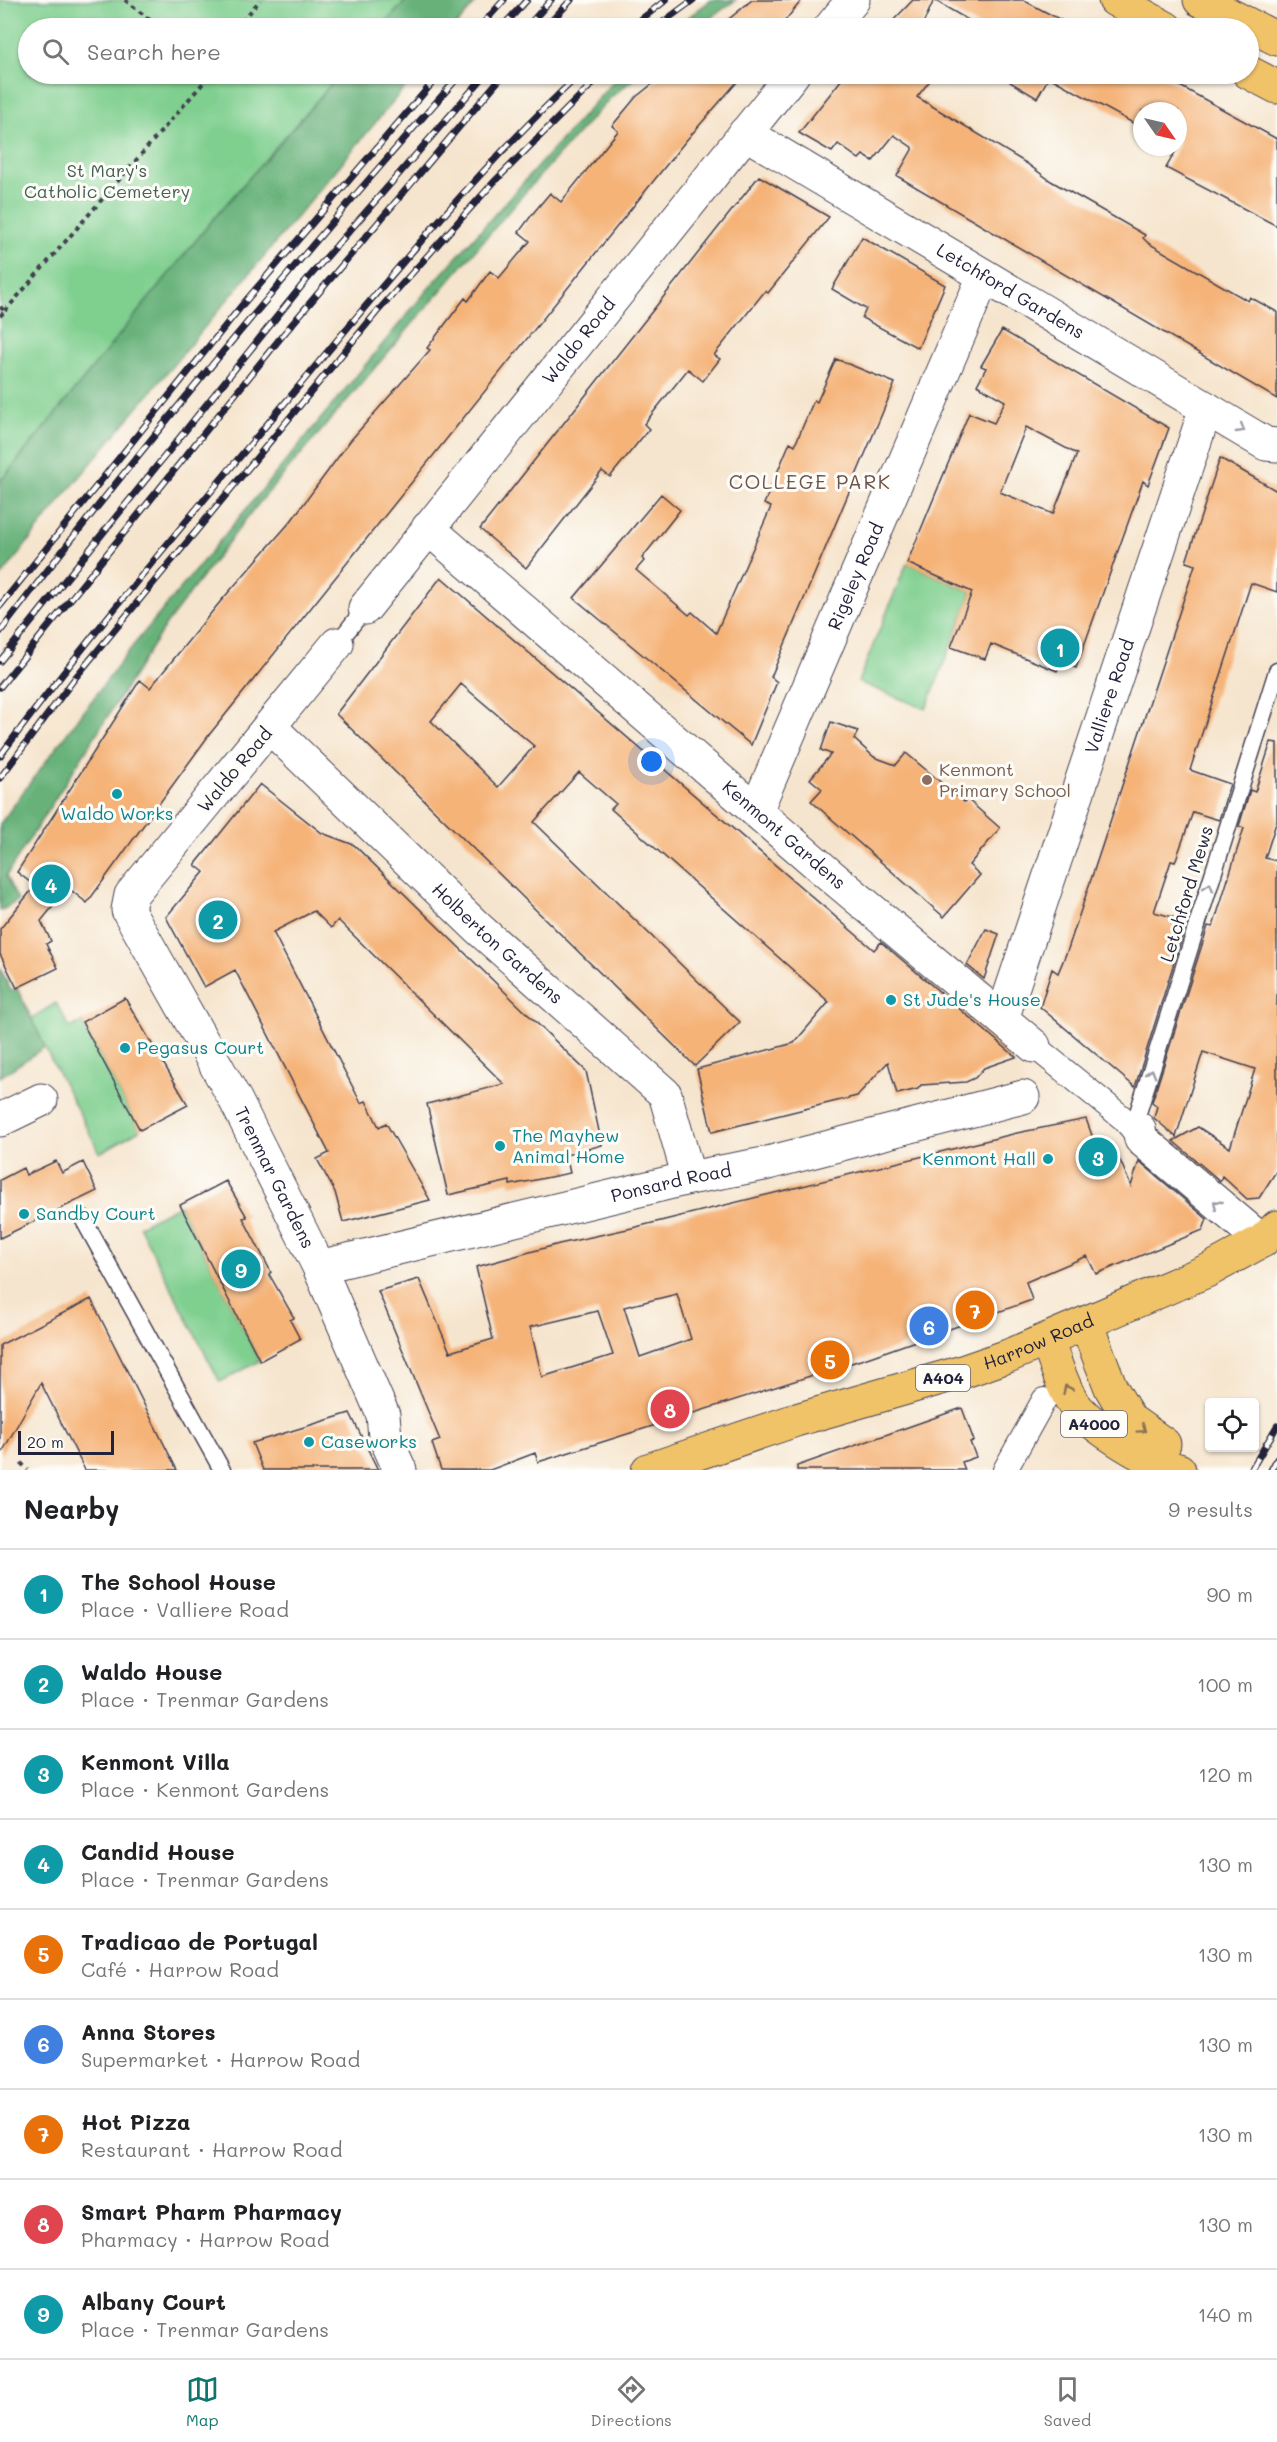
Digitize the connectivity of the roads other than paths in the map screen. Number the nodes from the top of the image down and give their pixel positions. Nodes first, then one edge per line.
1 (853, 0) edge
2 (1115, 0) edge
3 (1207, 9) edge
4 (838, 18) edge
5 (1148, 18) edge
6 (1228, 18) edge
7 (1259, 31) edge
8 (1277, 39) edge
9 (1259, 78) edge
10 (785, 84) edge
11 (1277, 87) edge
12 (745, 133) junction
13 (984, 276) junction
14 (1206, 408) junction
15 (1277, 445) edge
16 (428, 528) junction
17 (365, 608) joint
18 (337, 644) joint
19 (1277, 671) edge
20 (270, 727) junction
21 (756, 811) junction
22 (131, 896) joint
23 (1002, 1019) junction
24 (1034, 1046) joint
25 (1023, 1097) dead end
26 (40, 1100) dead end
27 (0, 1120) edge
28 (1140, 1134) junction
29 (689, 1178) junction
30 (82, 1217) dead end
31 (1269, 1234) edge
32 (319, 1267) junction
33 (1086, 1323) junction
34 (1047, 1341) junction
35 (1044, 1400) dead end
36 (222, 1470) edge
37 (400, 1470) edge
38 (648, 1470) edge
39 (1005, 1470) edge
40 (1179, 1470) edge
41 (1197, 1470) edge

1 - 4 street
2 - 5 main road
3 - 6 main road
7 - 8 main road
9 - 11 main road
10 - 12 street, Waldo Road
12 - 13 street, Letchford Gardens
12 - 16 street, Waldo Road
13 - 14 street, Letchford Gardens
13 - 21 street, Rigeley Road
14 -> 15 street, Letchford Gardens
14 - 23 street, Valliere Road
16 - 17 street, Waldo Road
16 - 21 street, Kenmont Gardens
17 - 18 lane
18 - 20 street, Waldo Road
28 -> 19 lane, Letchford Mews
20 - 22 street, Waldo Road
20 - 29 street, Holberton Gardens
21 - 23 street, Kenmont Gardens
22 - 32 street, Trenmar Gardens
23 - 24 street, Kenmont Gardens
24 - 28 street, Kenmont Gardens
25 - 29 street, Ponsard Road
26 - 27 street
31 -> 28 street, Kenmont Gardens
29 - 32 street, Ponsard Road
30 - 36 lane
31 - 33 main road, Harrow Road / A404
32 - 37 street, Trenmar Gardens
33 - 34 main road, Harrow Road / A404
33 -> 41 main road, A4000
34 - 38 main road, Harrow Road / A404
40 -> 34 main road, A4000
35 - 39 street

